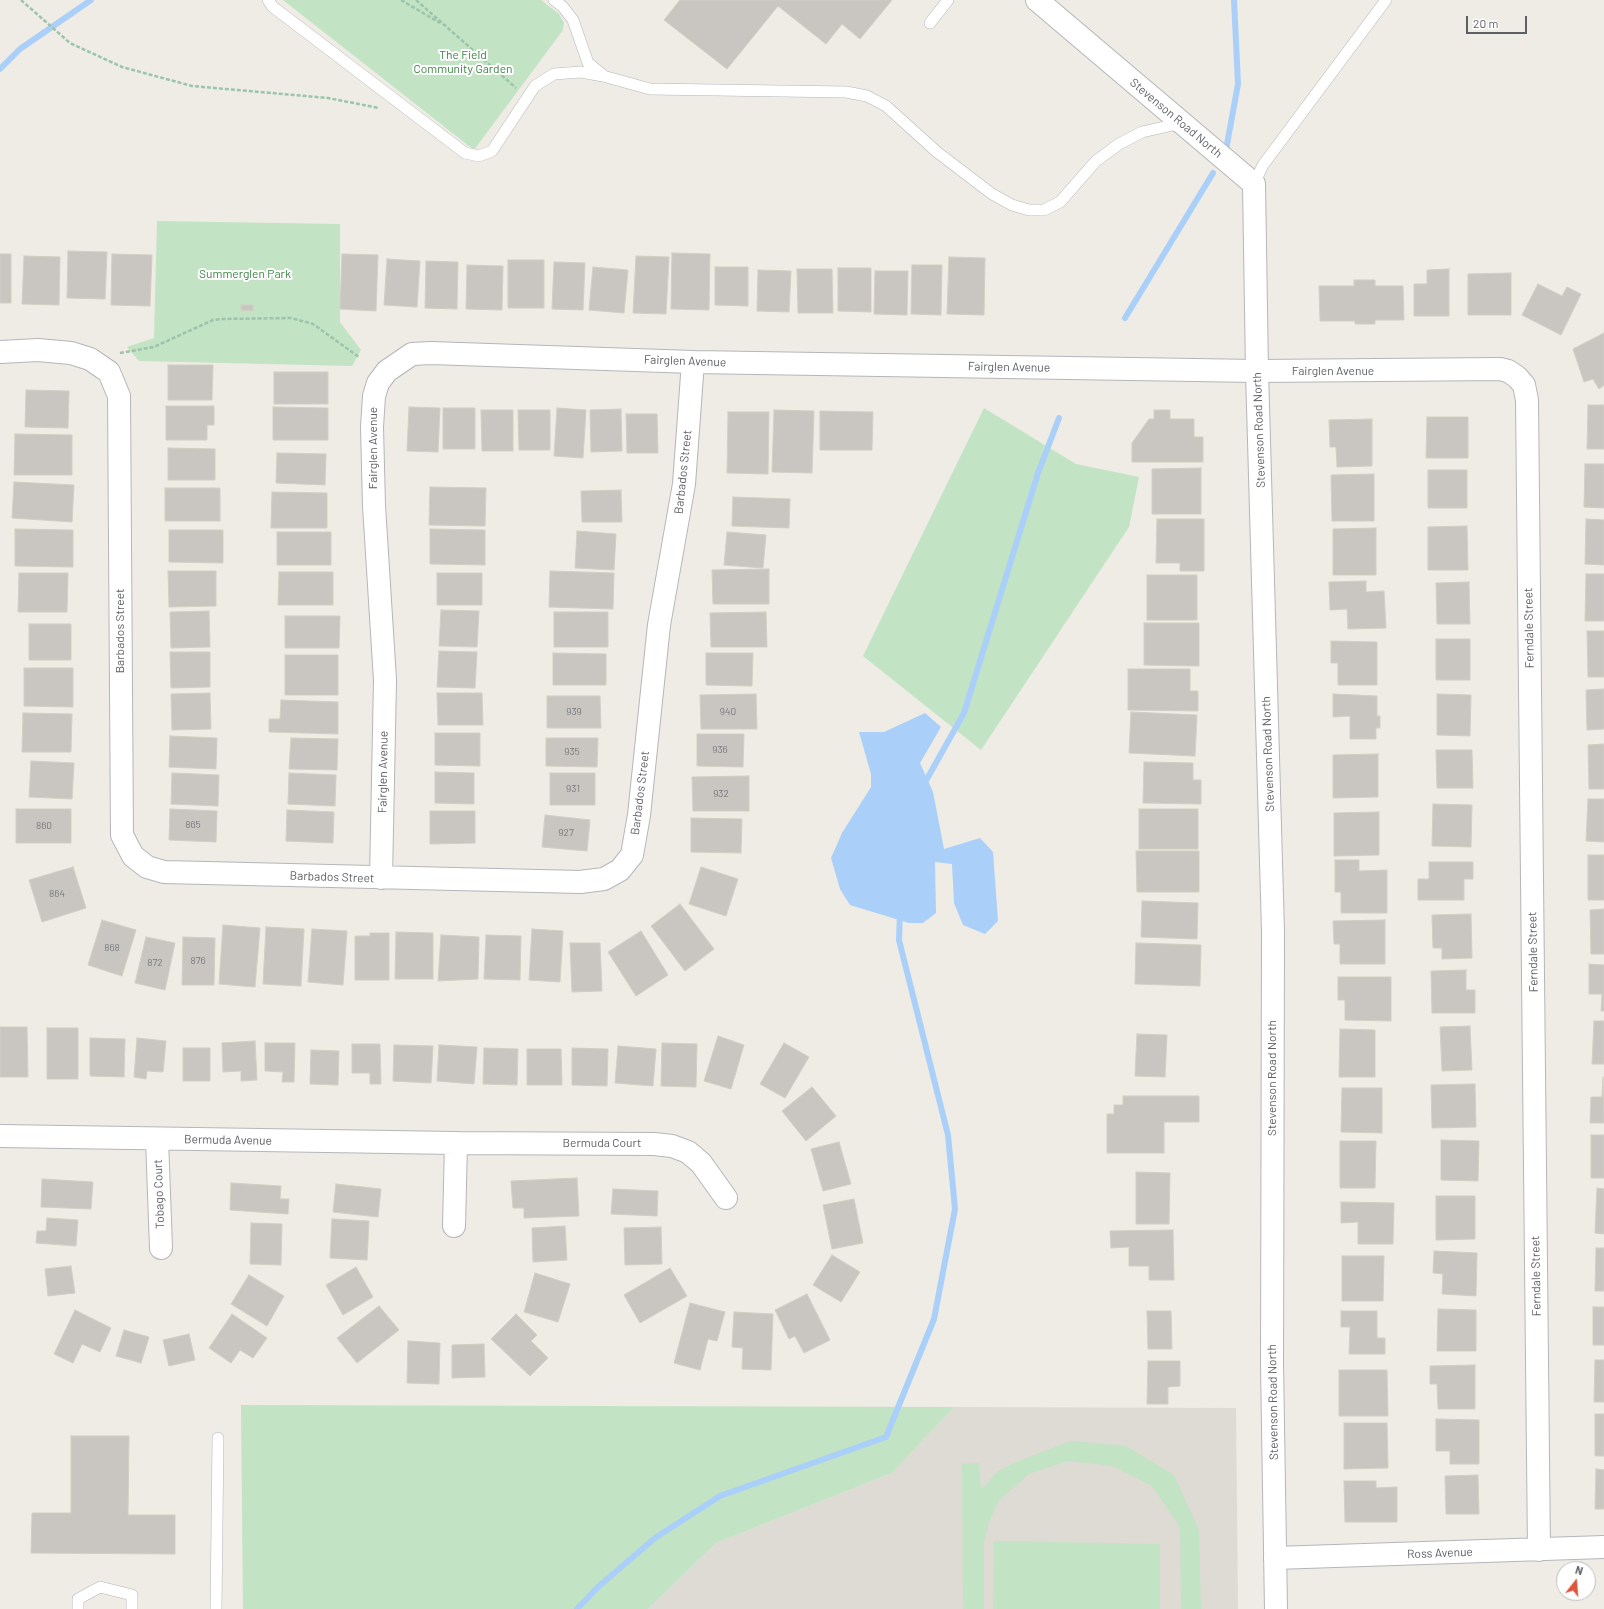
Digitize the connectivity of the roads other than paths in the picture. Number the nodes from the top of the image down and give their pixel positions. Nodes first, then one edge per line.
1 (268, 0) edge
2 (554, 0) edge
3 (948, 0) edge
4 (1036, 0) edge
5 (1386, 0) edge
6 (930, 23) dead end
7 (603, 76) junction
8 (1182, 123) junction
9 (1254, 184) junction
10 (0, 352) edge
11 (693, 362) junction
12 (1500, 370) joint
13 (1257, 371) junction
14 (381, 878) junction
15 (0, 1136) edge
16 (157, 1139) junction
17 (456, 1143) junction
18 (726, 1198) dead end
19 (454, 1226) dead end
20 (161, 1248) dead end
21 (218, 1438) dead end
22 (1604, 1547) edge
23 (1539, 1550) junction
24 (1275, 1558) junction
25 (78, 1609) edge
26 (132, 1609) edge
27 (216, 1609) edge
28 (1276, 1609) edge

1 - 7 lane
2 - 7 lane
3 - 6 lane
4 - 8 street, Stevenson Road North
5 - 9 lane
7 - 8 lane
8 - 9 street, Stevenson Road North
9 - 13 street, Stevenson Road North
10 - 14 street, Barbados Street
11 - 13 street, Fairglen Avenue
11 - 14 street, Barbados Street
11 - 14 street, Fairglen Avenue
12 - 13 street, Fairglen Avenue
12 - 23 street, Ferndale Street
13 - 24 street, Stevenson Road North
15 - 16 street, Bermuda Avenue
16 - 17 street, Bermuda Avenue
16 - 20 street, Tobago Court
17 - 18 street, Bermuda Court
17 - 19 street
21 - 27 lane
22 - 23 street, Ross Avenue
23 - 24 street, Ross Avenue
24 - 28 street, Stevenson Road North
25 - 26 lane

